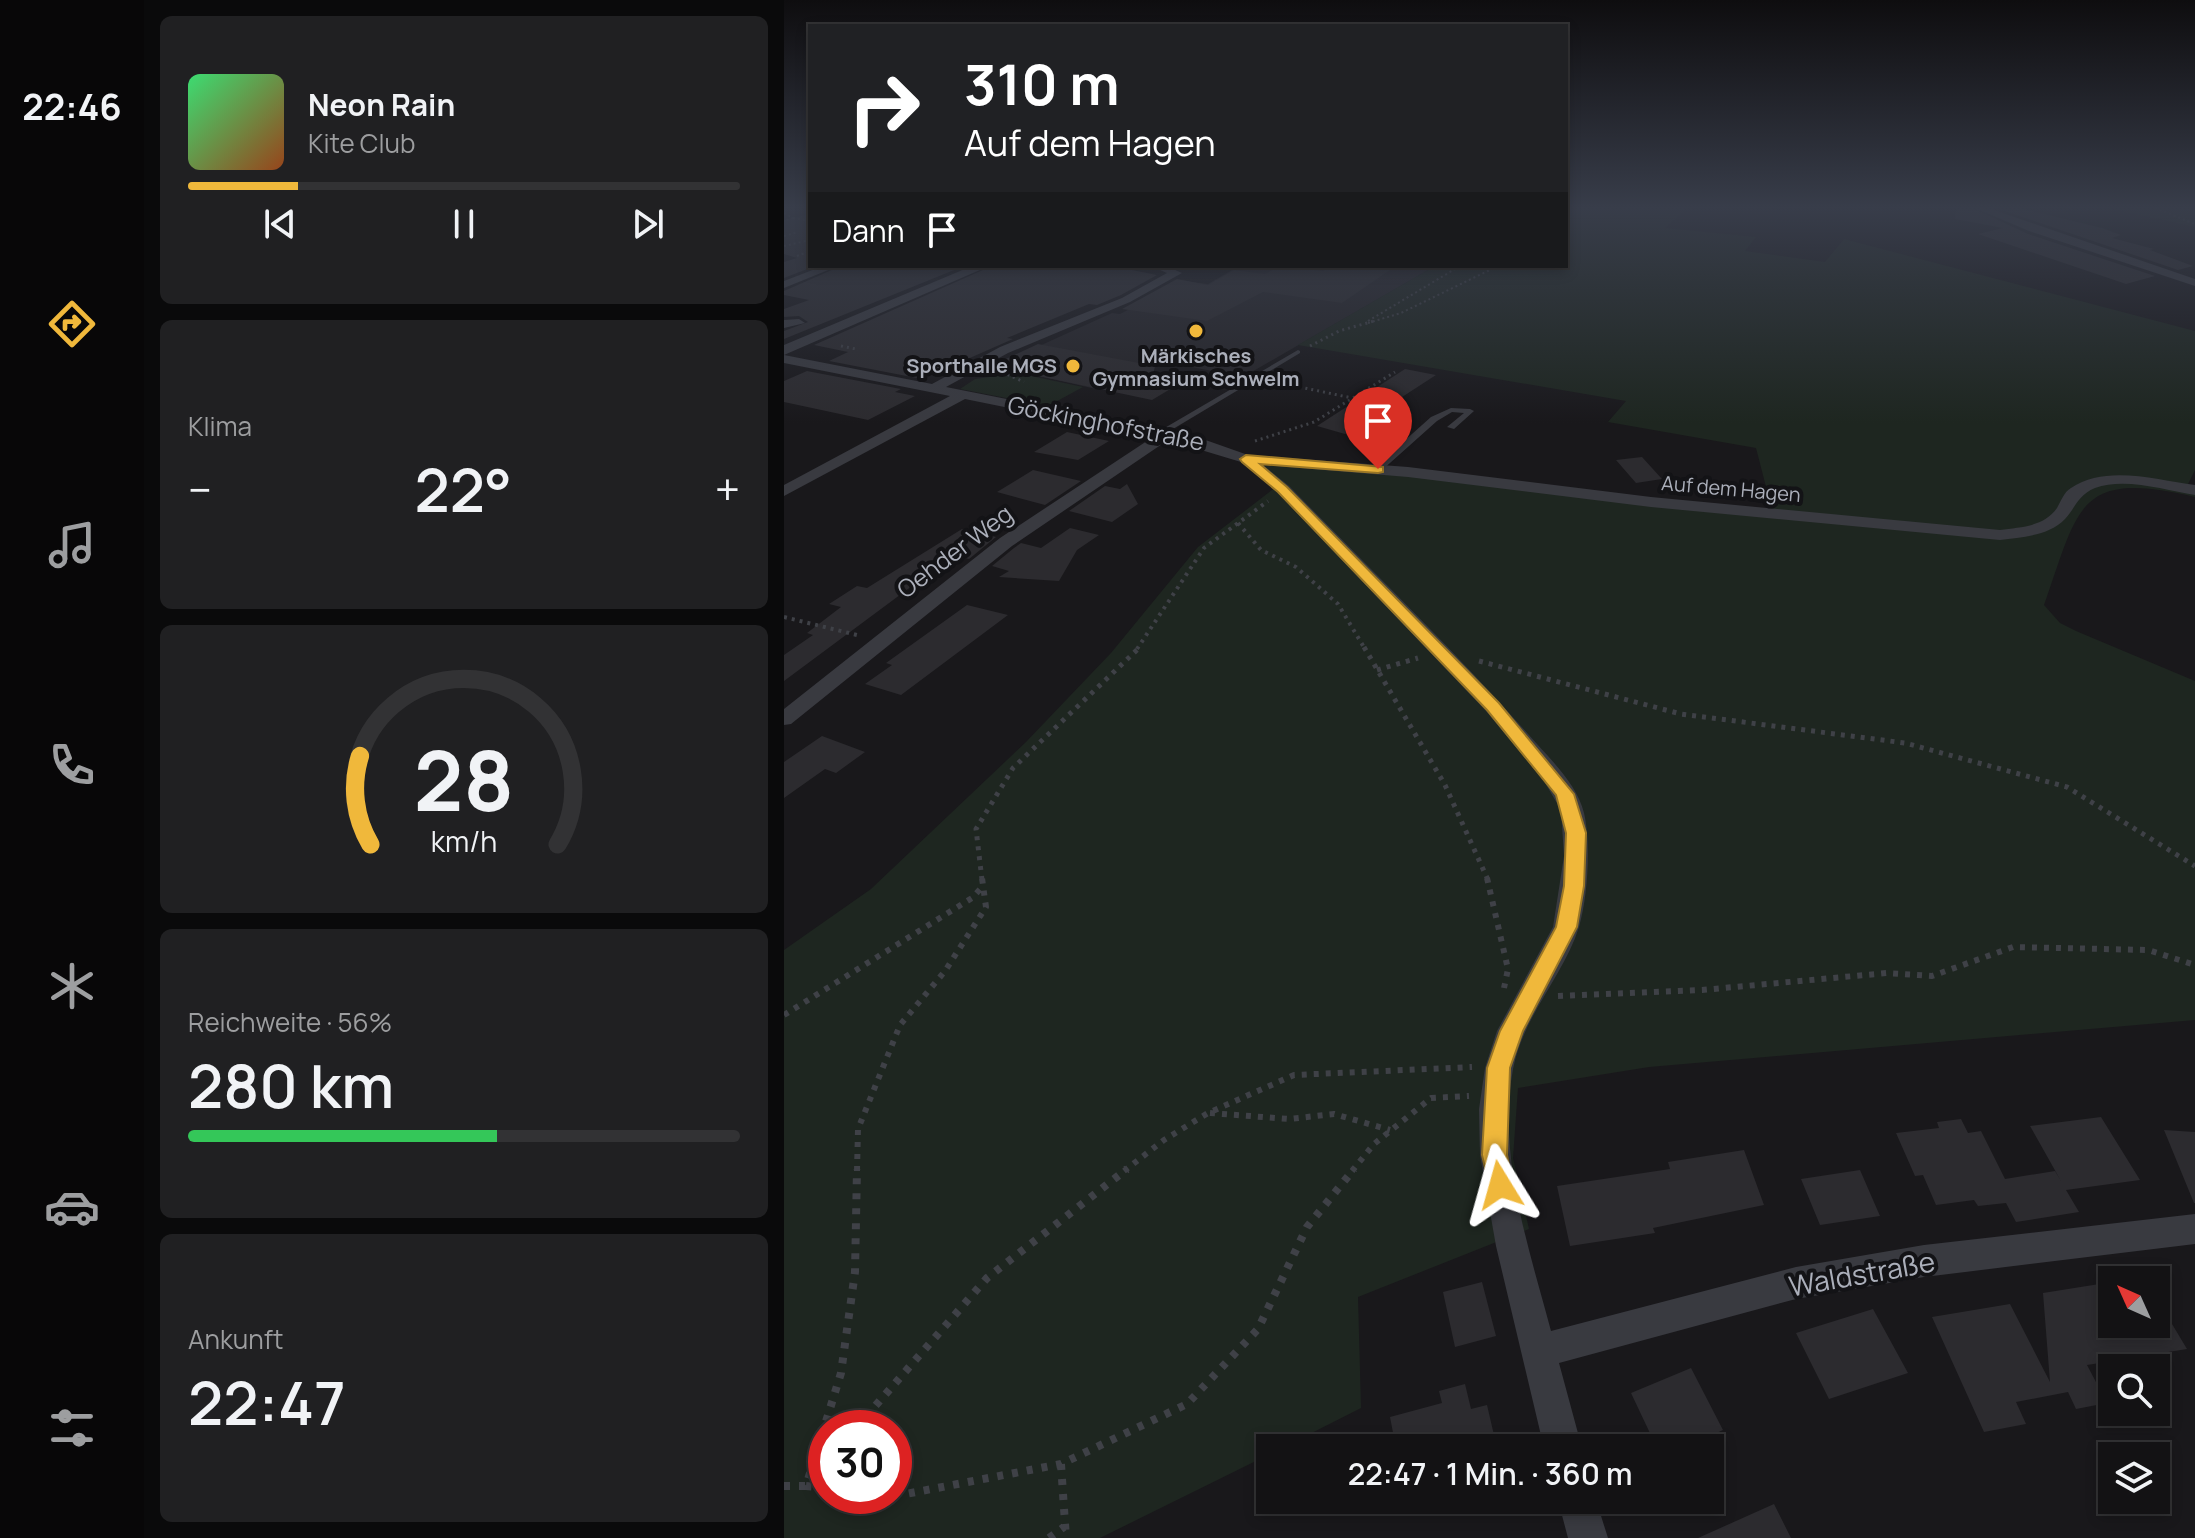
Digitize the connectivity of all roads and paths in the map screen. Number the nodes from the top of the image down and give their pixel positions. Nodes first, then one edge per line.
1 (950, 280) edge
2 (1164, 280) edge
3 (1437, 280) edge
4 (1470, 280) edge
5 (799, 323) dead end
6 (784, 324) edge
7 (1364, 324) junction
8 (784, 350) edge
9 (1298, 352) joint
10 (784, 359) edge
11 (1002, 372) dead end
12 (1395, 372) dead end
13 (1254, 378) junction
14 (1024, 382) dead end
15 (933, 389) junction
16 (962, 395) junction
17 (1353, 399) junction
18 (1451, 427) dead end
19 (1163, 434) junction
20 (1227, 449) junction
21 (1246, 459) junction
22 (1378, 469) junction
23 (1283, 489) junction
24 (2195, 490) edge
25 (784, 491) edge
26 (1238, 523) junction
27 (784, 617) edge
28 (879, 641) junction
29 (1438, 650) junction
30 (1377, 670) junction
31 (784, 719) edge
32 (2195, 866) edge
33 (984, 882) junction
34 (2195, 965) edge
35 (1501, 998) dead end
36 (1529, 998) junction
37 (784, 1015) edge
38 (1487, 1070) junction
39 (1208, 1113) junction
40 (1391, 1130) junction
41 (2195, 1229) edge
42 (1536, 1352) junction
43 (872, 1410) edge
44 (1559, 1434) edge
45 (1061, 1464) junction
46 (808, 1484) edge
47 (784, 1486) edge
48 (806, 1486) junction
49 (912, 1493) edge
50 (1581, 1514) edge
51 (1065, 1526) junction
52 (1049, 1538) edge
53 (1066, 1538) edge
54 (1588, 1538) edge

1 - 8 street
2 - 15 street
3 - 7 path
4 - 7 path
5 - 6 street
7 - 9 path
9 - 13 lane
10 - 15 street, Göckinghofstraße
11 - 14 path
12 - 17 path
13 - 17 path
13 - 19 lane
15 - 16 street, Göckinghofstraße
16 - 19 street, Göckinghofstraße
16 - 25 street
17 - 20 path
18 - 22 lane
19 - 20 street, Göckinghofstraße
19 - 28 street, Oehder Weg
20 - 21 street, Göckinghofstraße
21 - 22 street, Auf dem Hagen
21 - 23 street, Göckinghofstraße
22 - 24 street, Auf dem Hagen
23 - 26 path
23 - 29 street, Göckinghofstraße
26 - 30 path
26 - 33 path
27 - 28 path
28 - 31 street, Oehder Weg
29 - 30 path
29 - 32 path
29 - 36 street, Göckinghofstraße
30 - 35 path
33 - 37 path
33 - 48 path
34 - 36 path
36 - 38 street, Göckinghofstraße
38 - 39 path
38 - 40 path
38 - 42 street, Göckinghofstraße
39 - 40 path
39 - 43 path
40 - 45 path
41 - 42 street, Waldstraße
42 - 44 street, Göckinghofstraße
45 - 49 path
45 - 51 path
46 - 48 path
47 - 48 path
50 - 54 street
51 - 52 path
51 - 53 path

